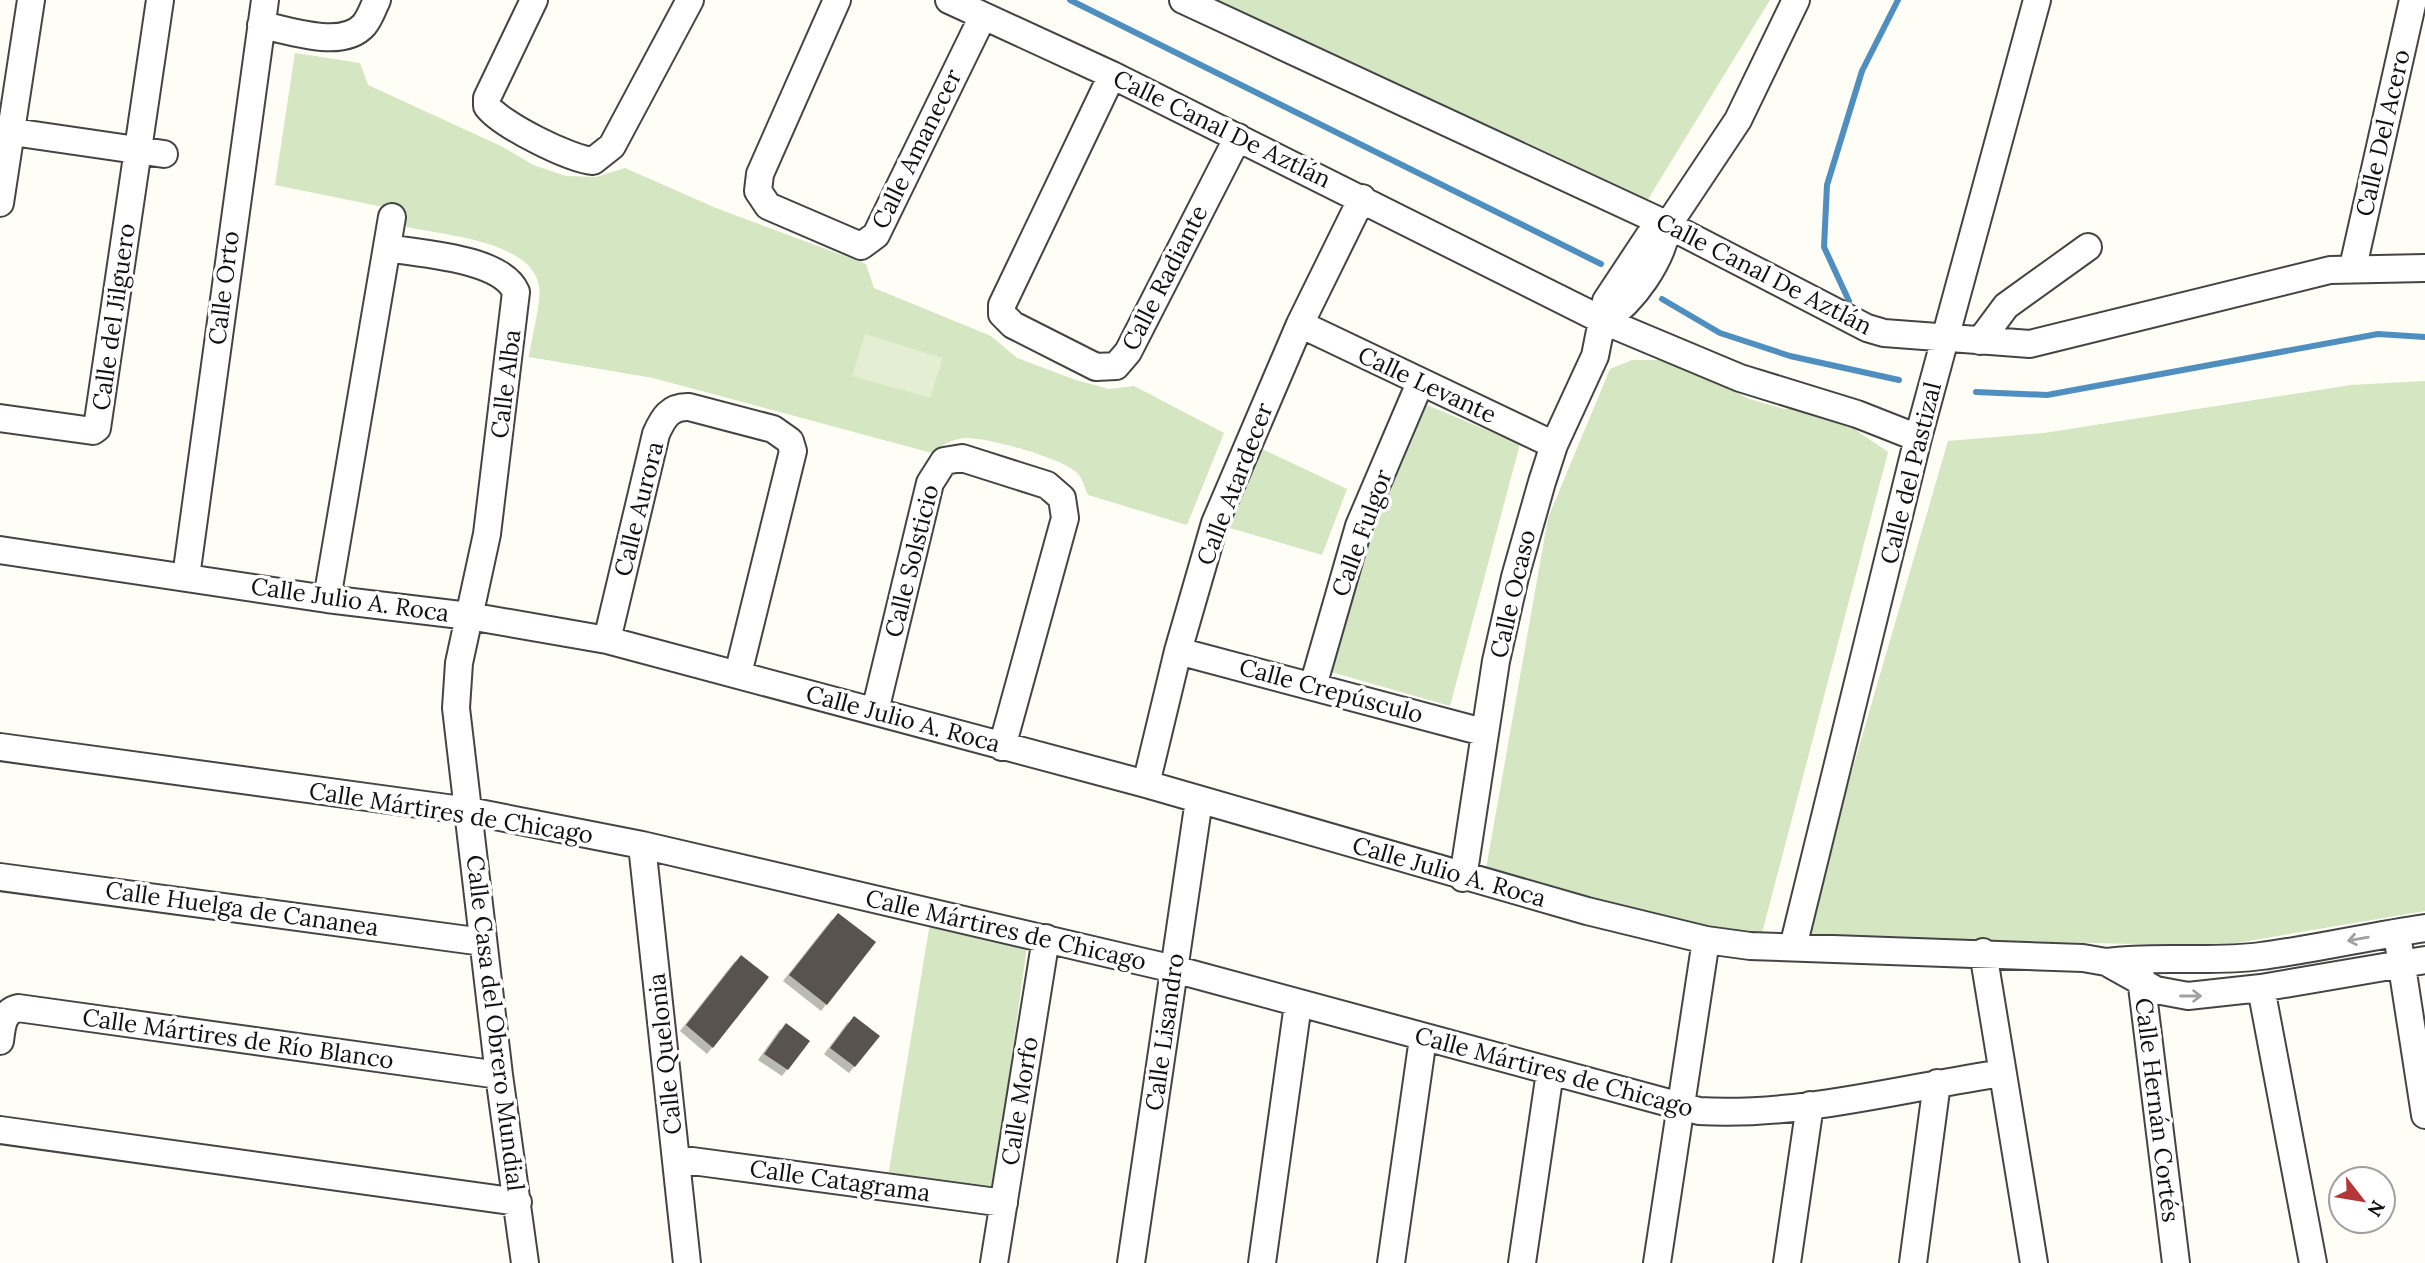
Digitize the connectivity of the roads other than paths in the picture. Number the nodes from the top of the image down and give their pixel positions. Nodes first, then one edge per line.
1 (31, 0) edge
2 (160, 0) edge
3 (377, 0) edge
4 (534, 0) edge
5 (690, 0) edge
6 (837, 0) edge
7 (949, 0) edge
8 (1183, 0) edge
9 (1796, 0) edge
10 (2036, 0) edge
11 (2413, 0) edge
12 (263, 13) edge
13 (983, 16) junction
14 (1112, 75) junction
15 (6, 131) edge
16 (1238, 137) junction
17 (151, 152) junction
18 (1362, 198) junction
19 (0, 203) edge
20 (392, 218) dead end
21 (1668, 225) junction
22 (387, 247) junction
23 (2088, 247) dead end
24 (2353, 267) junction
25 (2425, 268) edge
26 (1604, 321) junction
27 (1300, 324) junction
28 (1946, 340) junction
29 (1980, 341) junction
30 (1420, 383) junction
31 (0, 418) edge
32 (1918, 438) junction
33 (1554, 445) junction
34 (0, 550) edge
35 (186, 577) junction
36 (327, 599) junction
37 (469, 616) junction
38 (607, 640) junction
39 (1178, 652) junction
40 (738, 674) junction
41 (1313, 687) junction
42 (875, 711) junction
43 (1483, 732) junction
44 (0, 747) edge
45 (1002, 747) junction
46 (1146, 785) junction
47 (1199, 800) junction
48 (469, 811) junction
49 (642, 845) junction
50 (0, 877) edge
51 (1463, 878) junction
52 (2425, 928) edge
53 (2396, 932) junction
54 (1046, 938) junction
55 (1706, 940) junction
56 (483, 942) junction
57 (1793, 947) junction
58 (1983, 952) junction
59 (2414, 962) edge
60 (1174, 969) junction
61 (2140, 970) junction
62 (2261, 988) junction
63 (1298, 1004) junction
64 (1423, 1038) junction
65 (0, 1041) edge
66 (1550, 1072) junction
67 (2002, 1073) junction
68 (499, 1075) junction
69 (1937, 1083) junction
70 (1810, 1105) junction
71 (1679, 1107) junction
72 (2425, 1115) edge
73 (0, 1130) edge
74 (677, 1159) junction
75 (518, 1202) junction
76 (1004, 1203) junction
77 (525, 1263) edge
78 (687, 1263) edge
79 (995, 1263) edge
80 (1131, 1263) edge
81 (1262, 1263) edge
82 (1391, 1263) edge
83 (1522, 1263) edge
84 (1657, 1263) edge
85 (1787, 1263) edge
86 (1913, 1263) edge
87 (2034, 1263) edge
88 (2176, 1263) edge
89 (2313, 1263) edge

1 - 15 street
2 - 17 street
3 - 12 street
4 - 5 street
6 - 13 street, Calle Amanecer
7 - 13 street, Calle Canal De Aztlán
8 - 21 street, Calle Canal De Aztlán
9 - 21 street
10 - 28 street, Calle del Pastizal
11 - 24 street, Calle Del Acero
12 - 35 street, Calle Orto
13 - 14 street, Calle Canal De Aztlán
14 - 16 street, Calle Canal De Aztlán
14 - 16 street, Calle Radiante
15 - 17 street
15 - 19 street
16 - 18 street, Calle Canal De Aztlán
17 - 31 street, Calle del Jilguero
18 - 26 street, Calle Canal De Aztlán
18 - 27 street, Calle Atardecer
20 - 22 street
21 - 26 street
21 - 28 street, Calle Canal De Aztlán
22 - 36 street
22 - 37 street, Calle Alba
23 - 29 street
24 - 25 street, Calle Canal De Aztlán
24 - 29 street, Calle Canal De Aztlán
26 - 32 street, Calle Canal De Aztlán
26 - 33 street, Calle Ocaso
27 - 30 street, Calle Levante
27 - 39 street, Calle Atardecer
28 - 29 street, Calle Canal De Aztlán
28 - 32 street, Calle del Pastizal
30 - 33 street, Calle Levante
30 - 41 street, Calle Fulgor
32 - 57 street, Calle del Pastizal
33 - 43 street, Calle Ocaso
34 - 35 street, Calle Julio A. Roca
35 - 36 street, Calle Julio A. Roca
36 - 37 street, Calle Julio A. Roca
37 - 38 street, Calle Julio A. Roca
37 - 48 street, Calle Casa del Obrero Mundial
38 - 40 street, Calle Julio A. Roca
38 - 40 street, Calle Aurora
39 - 41 street, Calle Crepúsculo
39 - 46 street, Calle Atardecer
40 - 42 street, Calle Julio A. Roca
41 - 43 street, Calle Crepúsculo
42 - 45 street, Calle Julio A. Roca
42 - 45 street, Calle Solsticio
43 - 51 street, Calle Ocaso
44 - 48 street, Calle Mártires de Chicago
45 - 46 street, Calle Julio A. Roca
46 - 47 street, Calle Julio A. Roca
47 - 51 street, Calle Julio A. Roca
47 - 60 street, Calle Lisandro
48 - 49 street, Calle Mártires de Chicago
48 - 56 street, Calle Casa del Obrero Mundial
49 - 54 street, Calle Mártires de Chicago
49 - 74 street, Calle Quelonia
50 - 56 street, Calle Huelga de Cananea
51 - 55 street, Calle Julio A. Roca
52 - 53 street
53 - 59 street
53 -> 61 street
54 - 60 street, Calle Mártires de Chicago
54 - 76 street, Calle Morfo
55 - 57 street, Calle Julio A. Roca
55 - 71 street
56 - 68 street, Calle Casa del Obrero Mundial
57 - 58 street, Calle Julio A. Roca
58 - 61 street, Calle Julio A. Roca
58 - 67 street
59 - 62 street
59 - 72 street
60 - 63 street, Calle Mártires de Chicago
60 - 80 street, Calle Lisandro
61 -> 62 street
61 - 88 street, Calle Hernán Cortés
62 - 89 street
63 - 64 street, Calle Mártires de Chicago
63 - 81 street
64 - 66 street, Calle Mártires de Chicago
64 - 82 street
65 - 68 street, Calle Mártires de Río Blanco
66 - 71 street, Calle Mártires de Chicago
66 - 83 street
67 - 69 street, Calle Mártires de Chicago
67 - 87 street
68 - 75 street, Calle Casa del Obrero Mundial
69 - 70 street, Calle Mártires de Chicago
69 - 86 street
70 - 71 street, Calle Mártires de Chicago
70 - 85 street
71 - 84 street
73 - 75 street
74 - 76 street, Calle Catagrama
74 - 78 street, Calle Quelonia
75 - 77 street, Calle Casa del Obrero Mundial
76 - 79 street, Calle Morfo

